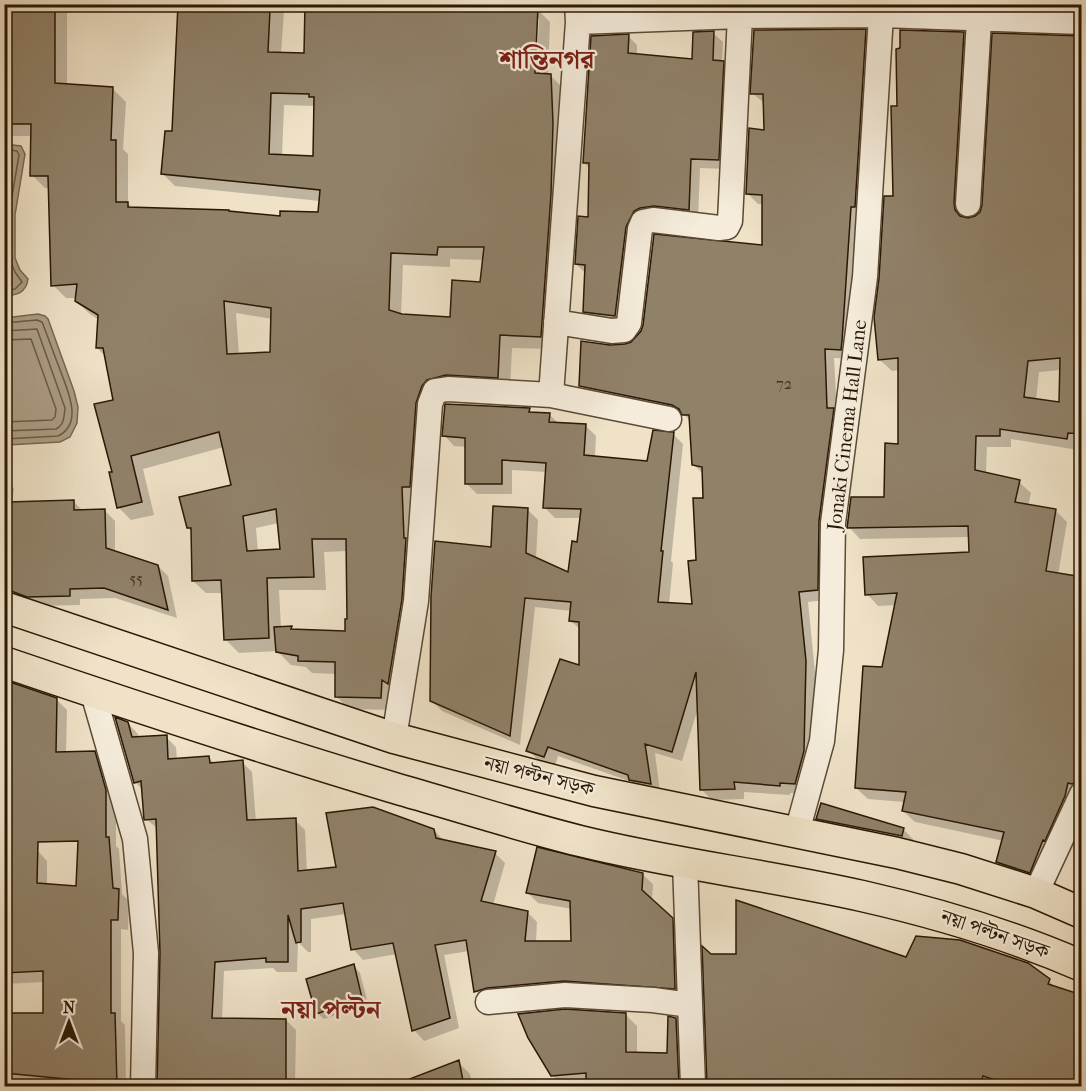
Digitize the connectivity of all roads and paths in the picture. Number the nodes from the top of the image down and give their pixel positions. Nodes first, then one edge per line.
1 (817, 10) edge
2 (577, 13) edge
3 (881, 15) junction
4 (740, 16) junction
5 (979, 20) junction
6 (1082, 22) edge
7 (968, 204) dead end
8 (556, 322) junction
9 (551, 395) junction
10 (669, 419) dead end
11 (4, 607) edge
12 (4, 662) edge
13 (93, 693) junction
14 (394, 738) junction
15 (1082, 794) edge
16 (797, 832) junction
17 (685, 863) junction
18 (1036, 893) junction
19 (1082, 913) edge
20 (1082, 966) edge
21 (488, 1002) dead end
22 (690, 1005) junction
23 (143, 1086) edge
24 (693, 1086) edge

1 - 3 street
1 - 4 street
2 - 4 street
2 - 8 street
3 - 5 street
3 - 16 street, Jonaki Cinema Hall Lane
4 - 8 street
5 - 6 street
5 - 7 street
8 - 9 street
9 - 10 street
9 - 14 street
11 - 14 main road, নয়া পল্টন সড়ক
12 - 13 main road, নয়া পল্টন সড়ক
13 - 17 main road, নয়া পল্টন সড়ক
13 - 23 street
14 - 16 main road, নয়া পল্টন সড়ক
15 - 18 street
16 - 18 main road, নয়া পল্টন সড়ক
17 - 20 main road, নয়া পল্টন সড়ক
17 - 22 street
18 - 19 main road, নয়া পল্টন সড়ক
21 - 22 street
22 - 24 street

